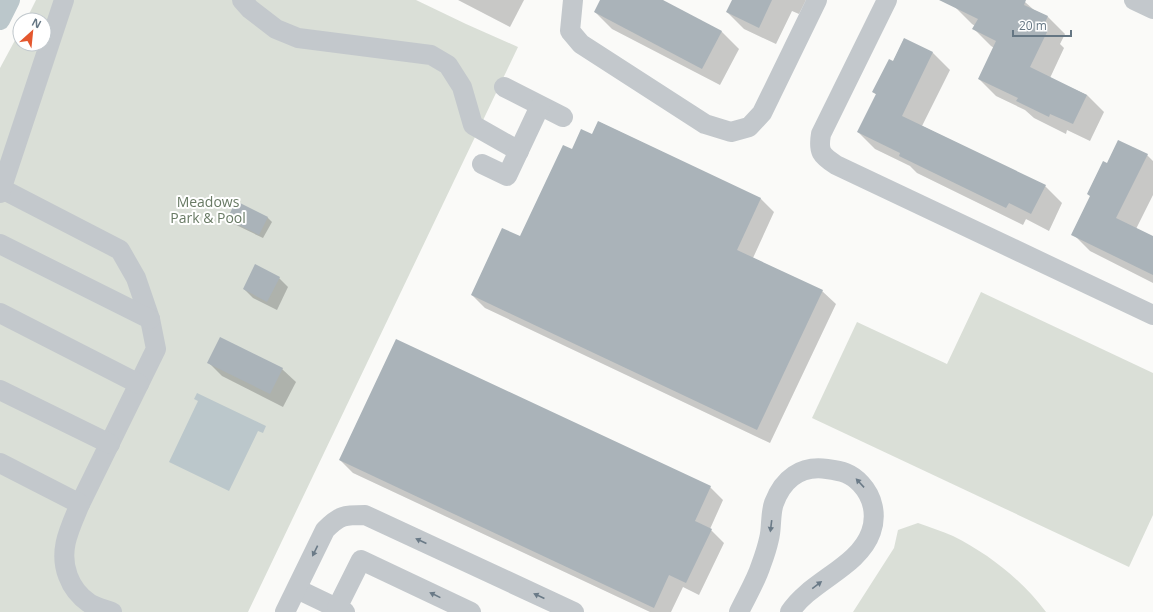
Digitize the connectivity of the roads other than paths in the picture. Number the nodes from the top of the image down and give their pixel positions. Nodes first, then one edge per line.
1 (64, 0) edge
2 (242, 0) edge
3 (573, 0) edge
4 (817, 0) edge
5 (887, 0) edge
6 (1134, 0) edge
7 (1153, 9) edge
8 (504, 87) dead end
9 (540, 106) junction
10 (563, 117) dead end
11 (519, 150) junction
12 (482, 164) dead end
13 (1, 191) edge
14 (0, 244) edge
15 (0, 313) edge
16 (1153, 315) edge
17 (150, 319) junction
18 (140, 384) junction
19 (0, 390) edge
20 (110, 444) junction
21 (0, 463) edge
22 (80, 504) junction
23 (297, 588) junction
24 (341, 610) edge
25 (112, 612) edge
26 (285, 612) edge
27 (470, 612) edge
28 (574, 612) edge
29 (739, 612) edge
30 (790, 612) edge

1 - 13 street
2 - 11 street
3 - 4 street
5 - 16 street
6 - 7 street
8 - 9 street
9 - 10 street
9 - 11 street
11 - 12 street
13 - 17 street
14 - 17 street
15 - 18 street
17 - 18 street
18 - 20 street
19 - 20 street
20 - 22 street
21 - 22 street
22 - 25 street
23 - 24 street
23 - 26 street
28 -> 23 street
27 -> 24 street
30 -> 29 street

